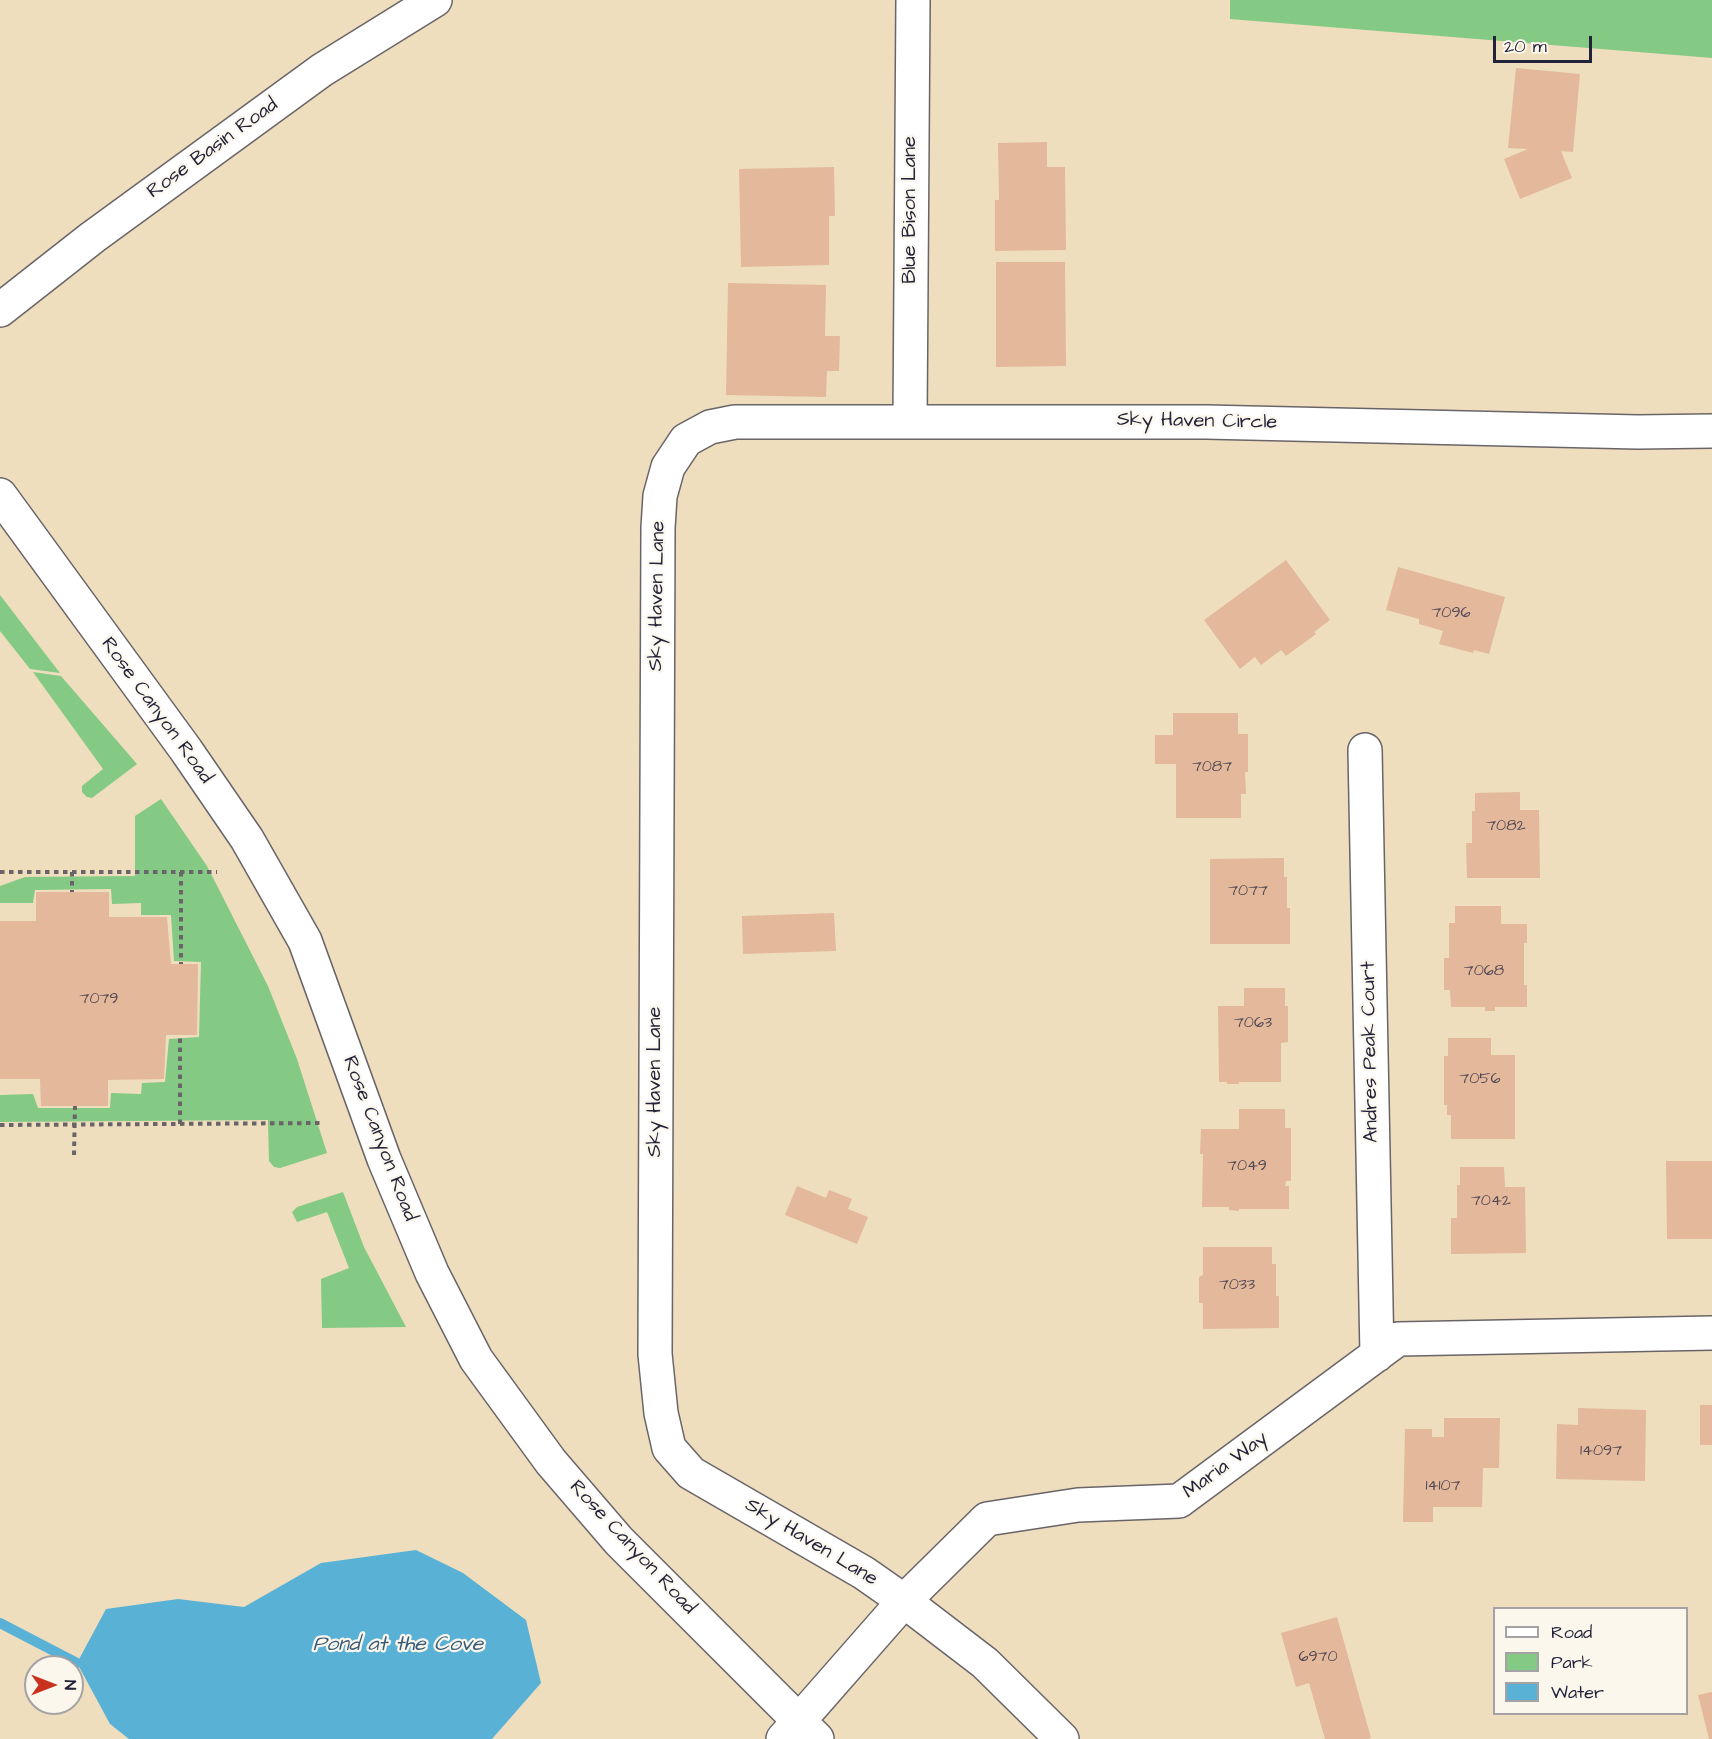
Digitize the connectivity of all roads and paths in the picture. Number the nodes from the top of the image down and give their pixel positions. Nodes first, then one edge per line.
1 (435, 0) edge
2 (913, 0) edge
3 (0, 310) edge
4 (910, 420) junction
5 (1712, 431) edge
6 (686, 440) joint
7 (0, 495) edge
8 (1365, 750) dead end
9 (0, 872) edge
10 (72, 872) junction
11 (181, 872) junction
12 (217, 872) dead end
13 (72, 892) dead end
14 (181, 964) dead end
15 (180, 1035) dead end
16 (75, 1106) dead end
17 (322, 1123) dead end
18 (180, 1124) junction
19 (0, 1125) edge
20 (74, 1125) junction
21 (74, 1155) dead end
22 (1712, 1333) edge
23 (1377, 1355) junction
24 (904, 1601) junction
25 (800, 1733) edge
26 (1062, 1739) edge

1 - 3 street, Rose Basin Road
2 - 4 street, Blue Bison Lane
4 - 5 street, Sky Haven Circle
4 - 6 street, Sky Haven Circle
6 - 24 street, Sky Haven Lane
7 - 25 street, Rose Canyon Road
8 - 23 street, Andres Peak Court
9 - 10 path
10 - 11 path
10 - 13 path
11 - 12 path
11 - 14 path
15 - 18 path
16 - 20 path
17 - 18 path
18 - 20 path
19 - 20 path
20 - 21 path
22 - 23 street, Maria Way
23 - 24 street, Maria Way
24 - 25 street, Maria Way
24 - 26 street, Sky Haven Lane

